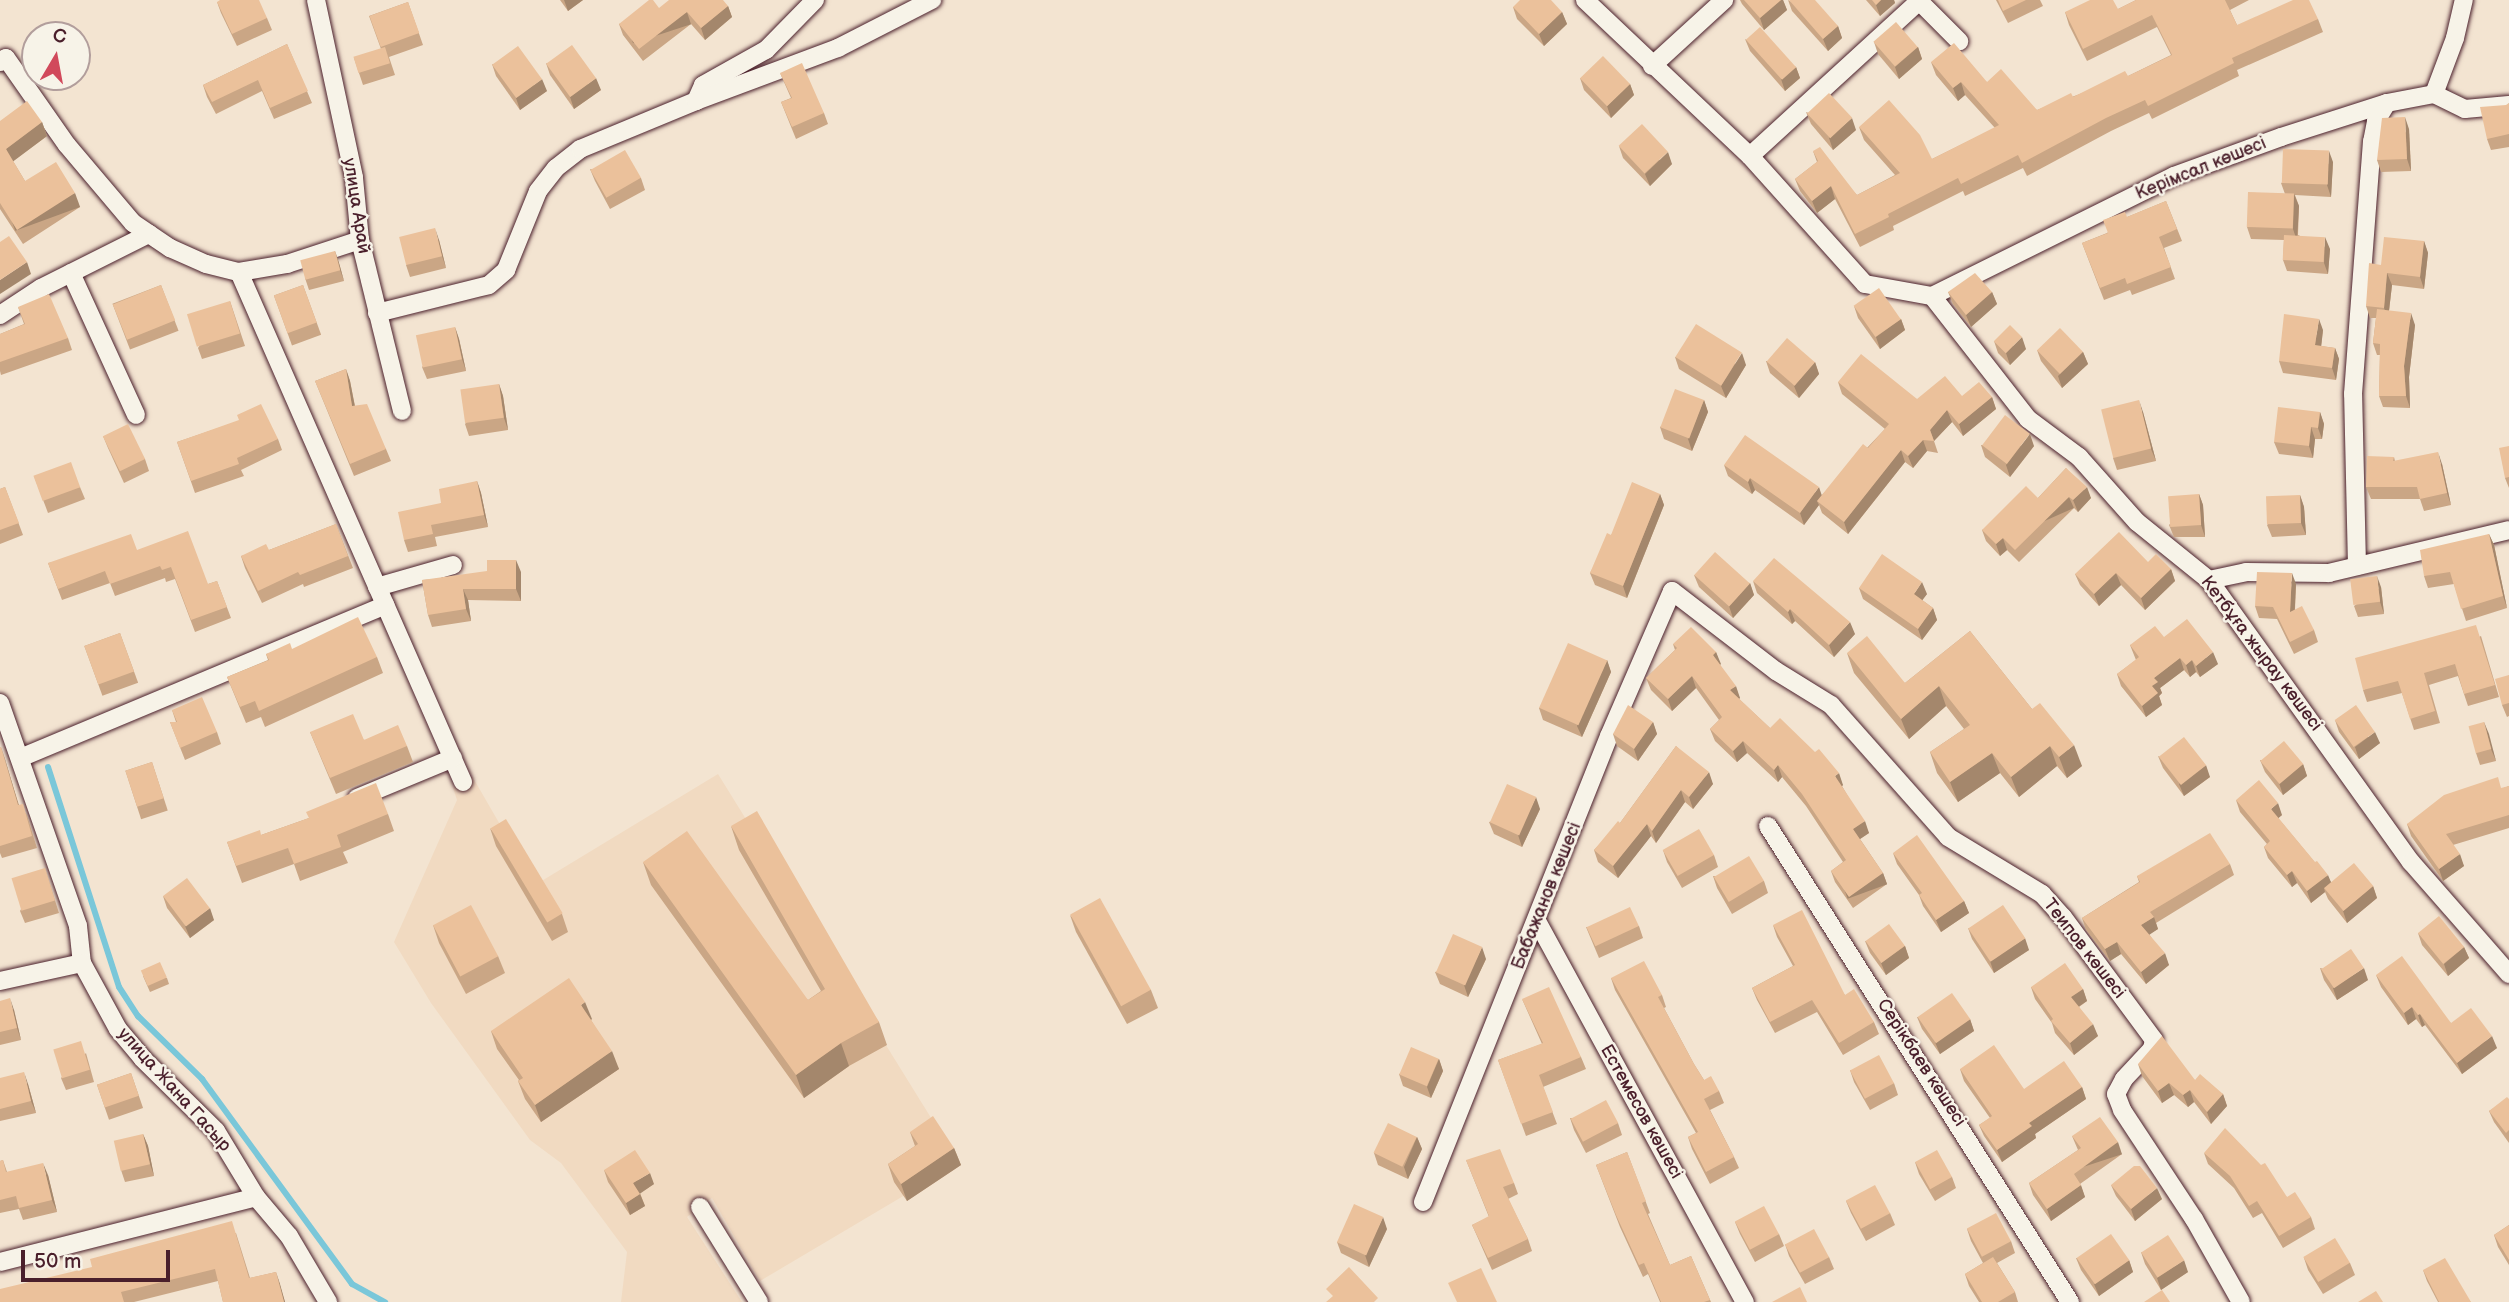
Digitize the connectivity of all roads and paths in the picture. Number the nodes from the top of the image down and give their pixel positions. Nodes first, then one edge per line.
1 (316, 0) edge
2 (815, 0) edge
3 (932, 0) edge
4 (1585, 0) edge
5 (1724, 0) edge
6 (2464, 0) edge
7 (1959, 41) dead end
8 (0, 62) edge
9 (1652, 66) junction
10 (2434, 94) junction
11 (696, 100) junction
12 (2387, 103) junction
13 (2509, 105) edge
14 (1750, 156) junction
15 (149, 234) junction
16 (360, 240) junction
17 (239, 272) junction
18 (71, 273) junction
19 (1932, 296) junction
20 (377, 313) junction
21 (0, 315) edge
22 (402, 411) dead end
23 (136, 415) dead end
24 (2509, 530) edge
25 (453, 565) dead end
26 (2357, 566) junction
27 (2209, 579) junction
28 (377, 587) junction
29 (1672, 591) joint
30 (385, 605) junction
31 (0, 703) edge
32 (20, 758) junction
33 (453, 758) junction
34 (463, 782) dead end
35 (343, 804) edge
36 (1768, 826) dead end
37 (1537, 921) junction
38 (82, 963) junction
39 (2509, 974) edge
40 (0, 981) edge
41 (256, 1196) junction
42 (1423, 1202) dead end
43 (700, 1207) dead end
44 (0, 1262) edge
45 (328, 1302) edge
46 (759, 1302) edge
47 (1745, 1302) edge
48 (2070, 1302) edge
49 (2241, 1302) edge

1 - 16 street, улица Арай
2 - 11 street
3 - 11 street
4 - 9 street
5 - 9 street
6 - 10 street
7 - 14 street
8 - 15 street
9 - 14 street
10 - 12 street, Керімсал көшесі
10 - 13 street
11 - 20 street
12 - 19 street, Керімсал көшесі
12 - 26 street
14 - 19 street
15 - 17 street
15 - 18 street
16 - 17 street
16 - 20 street, улица Арай
17 - 28 street
18 - 21 street
18 - 23 street
19 - 27 street, Кетбұға жырау көшесі
20 - 22 street, улица Арай
24 - 26 street
25 - 28 street
26 - 27 street
27 - 39 street, Кетбұға жырау көшесі
28 - 30 street
29 - 37 street, Бабажанов көшесі
29 - 49 street, Теипов көшесі
30 - 32 street
30 - 33 street
31 - 32 street, улица Жана Гасыр
32 - 38 street, улица Жана Гасыр
33 - 34 street
33 - 35 street
36 - 48 street, Серікбаев көшесі
37 - 42 street, Бабажанов көшесі
37 - 47 street, Естемесов көшесі
38 - 40 street
38 - 41 street, улица Жана Гасыр
41 - 44 street
41 - 45 street, улица Жана Гасыр
43 - 46 street

